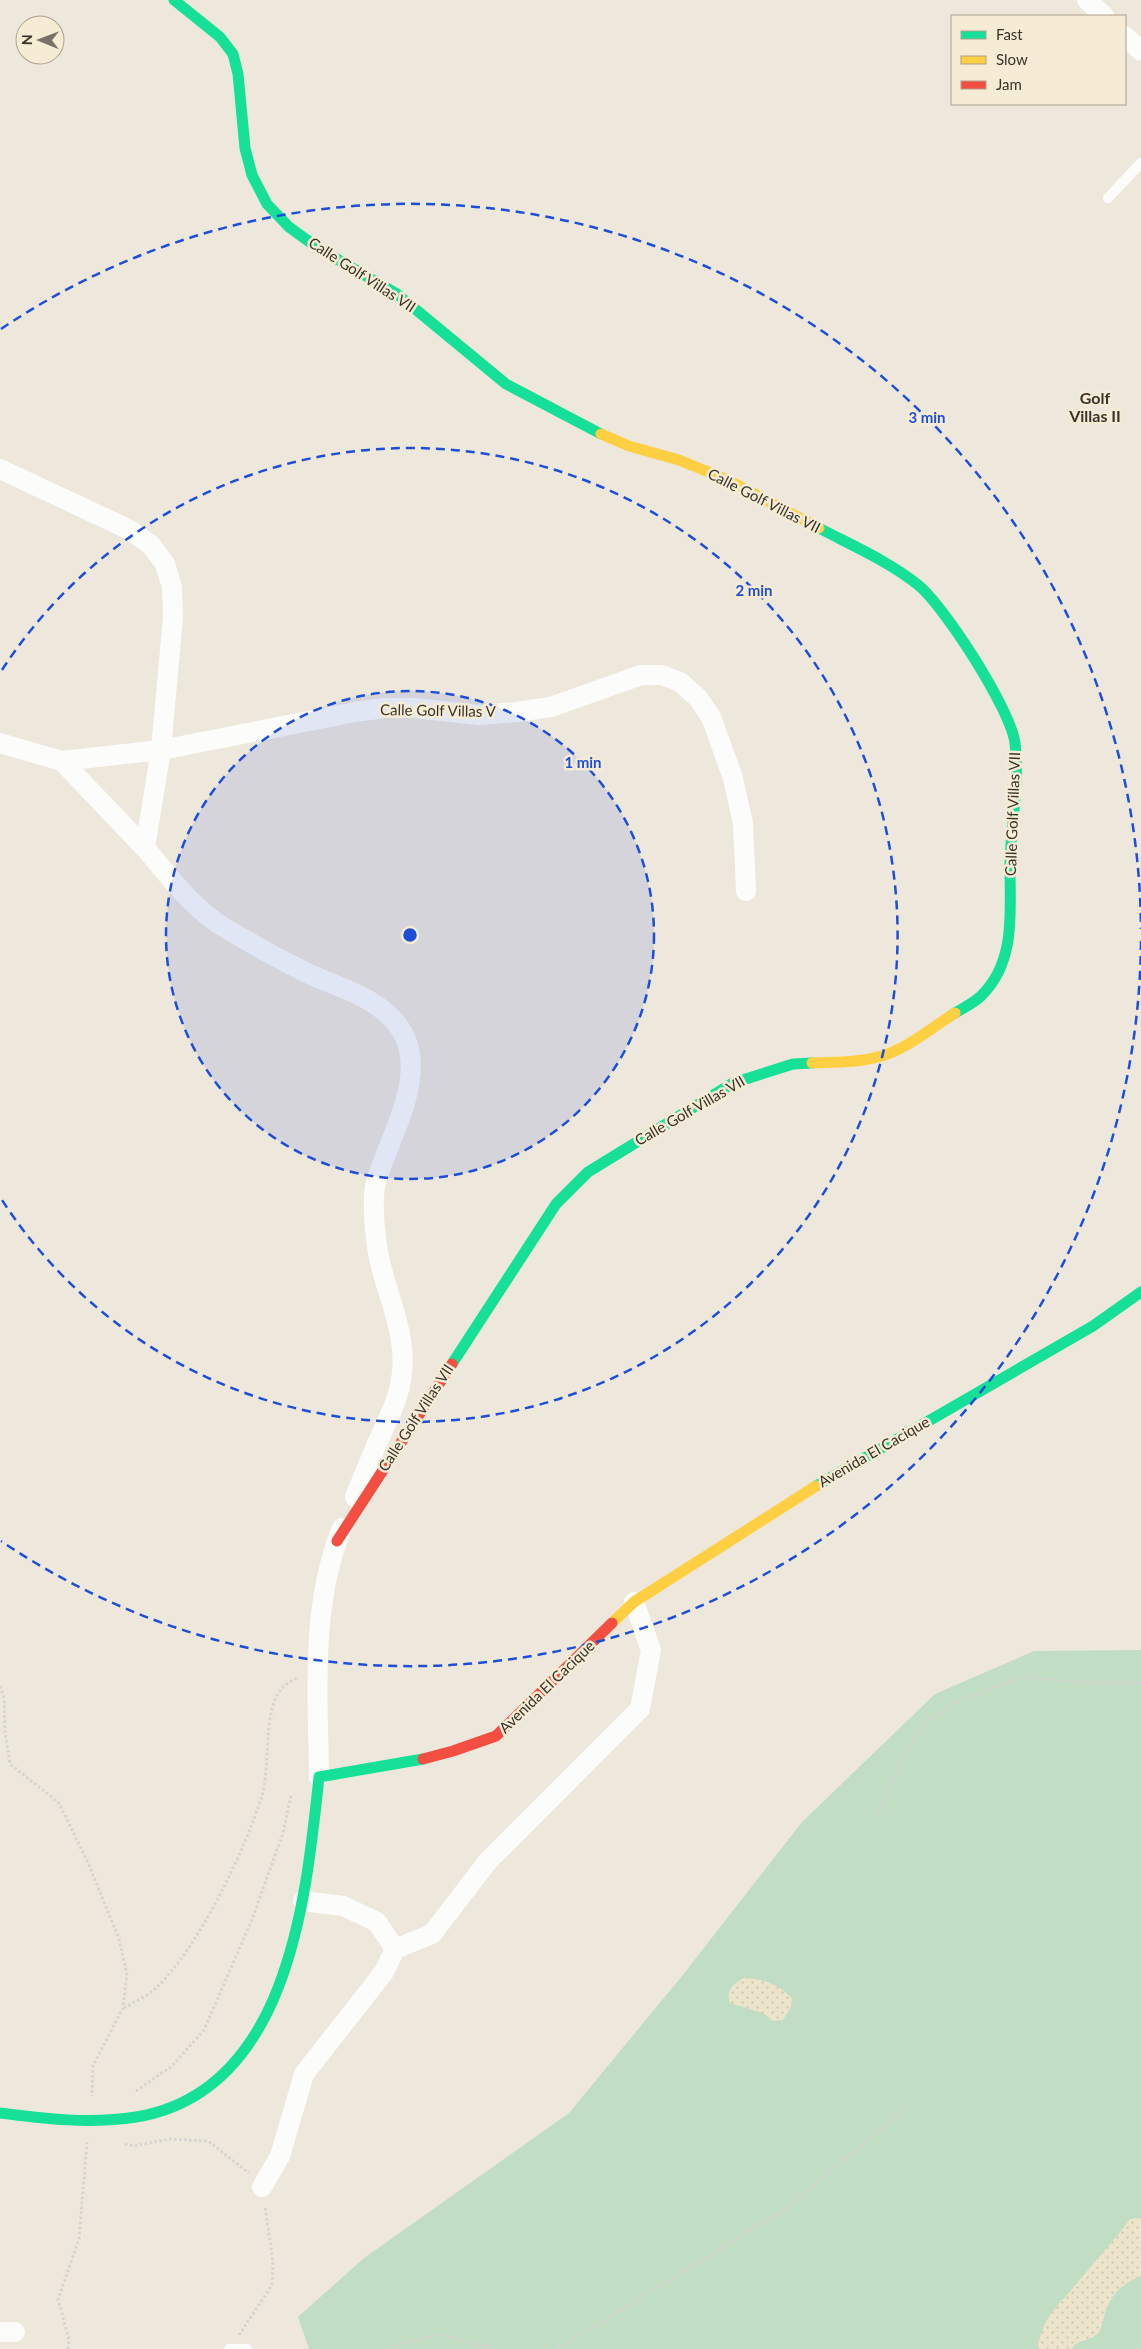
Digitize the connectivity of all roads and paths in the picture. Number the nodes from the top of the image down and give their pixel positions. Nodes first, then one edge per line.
1 (174, 0) edge
2 (1086, 0) edge
3 (1103, 15) edge
4 (1126, 37) edge
5 (1141, 51) edge
6 (1141, 163) edge
7 (1108, 198) dead end
8 (0, 469) edge
9 (0, 743) edge
10 (161, 750) junction
11 (62, 761) junction
12 (145, 848) junction
13 (746, 891) dead end
14 (1141, 1292) edge
15 (337, 1540) junction
16 (634, 1602) junction
17 (318, 1673) junction
18 (1141, 1683) edge
19 (0, 1686) edge
20 (319, 1777) junction
21 (293, 1789) dead end
22 (878, 1816) dead end
23 (303, 1901) junction
24 (395, 1949) junction
25 (123, 2008) junction
26 (130, 2094) dead end
27 (91, 2095) junction
28 (101, 2095) dead end
29 (910, 2104) dead end
30 (0, 2114) edge
31 (89, 2120) junction
32 (103, 2120) junction
33 (124, 2144) dead end
34 (262, 2186) junction
35 (230, 2348) edge
36 (68, 2349) edge
37 (247, 2349) edge
38 (391, 2349) edge
39 (493, 2349) edge
40 (558, 2349) edge

1 - 15 street, Calle Golf Villas VII
2 - 3 street
4 - 5 street
6 - 7 lane
8 - 10 street
9 - 11 street, Calle Golf Villas V
10 - 11 street, Calle Golf Villas V
10 - 12 street
10 - 13 street, Calle Golf Villas V
11 - 12 street
12 - 15 street
14 - 16 street, Avenida El Cacique
15 - 17 street
16 - 20 street, Avenida El Cacique
16 - 24 street
17 - 20 street
17 - 25 path
18 - 22 path
19 - 25 path
20 - 23 street
21 - 26 path
23 - 24 street
23 - 32 street
24 - 34 street
25 - 27 path
27 - 28 path
27 - 32 path
29 - 40 path
30 - 31 street
31 - 32 street
31 - 36 path
33 - 34 path
34 - 35 path
35 - 37 lane
38 - 39 path

